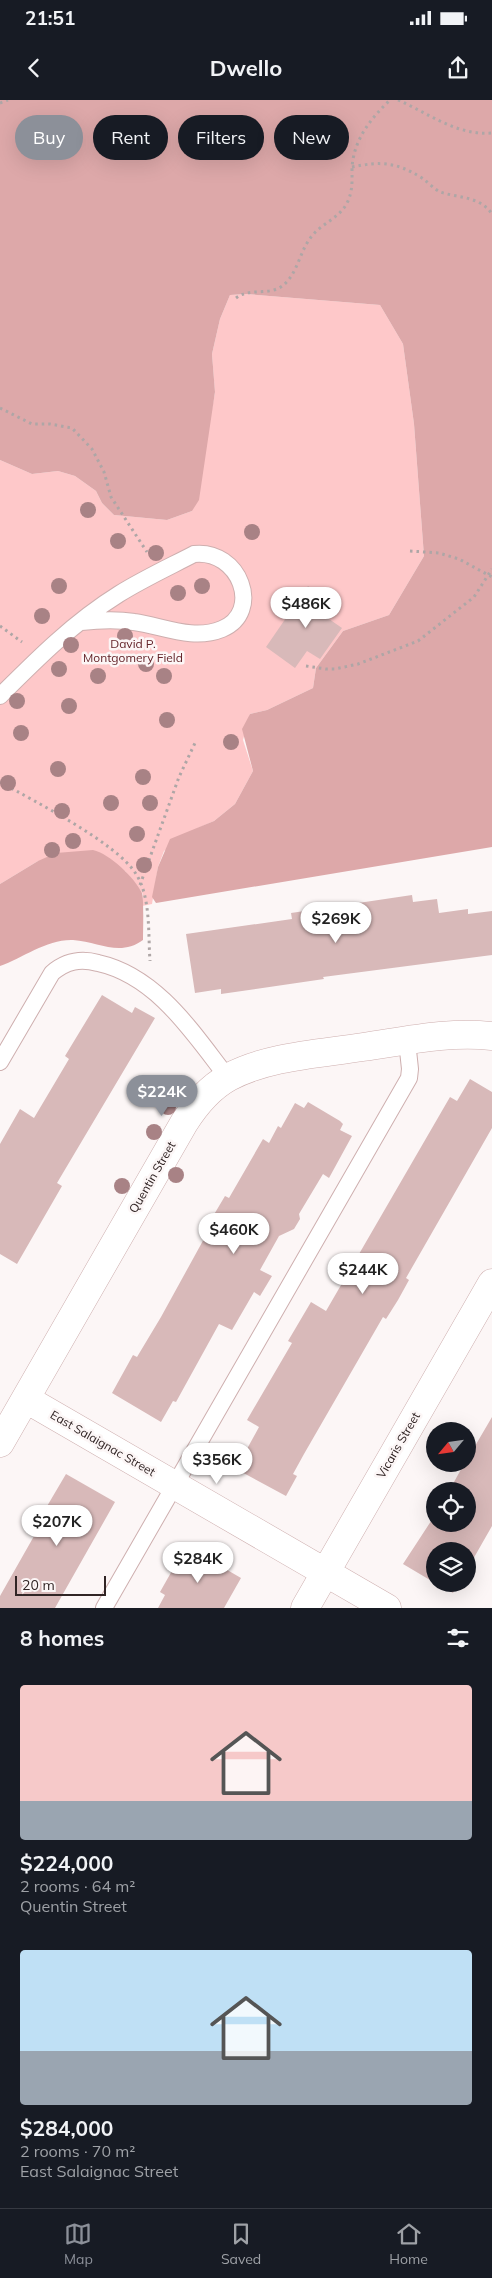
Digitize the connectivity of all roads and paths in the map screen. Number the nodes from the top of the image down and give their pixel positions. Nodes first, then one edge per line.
1 (8, 100) edge
2 (390, 100) edge
3 (398, 100) edge
4 (0, 103) edge
5 (492, 132) edge
6 (352, 167) junction
7 (492, 214) edge
8 (236, 298) dead end
9 (0, 408) edge
10 (410, 551) dead end
11 (492, 569) edge
12 (160, 571) junction
13 (490, 576) edge
14 (81, 622) junction
15 (306, 666) dead end
16 (0, 696) edge
17 (195, 743) dead end
18 (0, 782) edge
19 (140, 885) junction
20 (148, 986) junction
21 (492, 1036) edge
22 (407, 1040) junction
23 (0, 1062) edge
24 (228, 1078) junction
25 (492, 1283) edge
26 (26, 1399) junction
27 (0, 1443) edge
28 (175, 1485) junction
29 (325, 1572) junction
30 (104, 1608) edge
31 (305, 1608) edge
32 (387, 1608) edge

1 - 4 path
2 - 6 path
3 - 5 path
6 - 7 path
6 - 8 path
9 - 12 path
10 - 13 path
11 - 13 path
12 - 14 lane
12 - 14 lane
13 - 15 path
14 - 16 lane
17 - 19 path
18 - 19 path
19 - 20 path
20 - 23 lane
20 - 24 lane
21 - 22 street, Quentin Street
22 - 24 street, Quentin Street
22 - 28 lane
24 - 26 street, Quentin Street
25 - 29 street, Vicaris Street
26 - 27 street, Quentin Street
26 - 28 street, East Salaignac Street
28 - 29 street, East Salaignac Street
28 - 30 lane
29 - 31 street, Vicaris Street
29 - 32 street, East Salaignac Street

